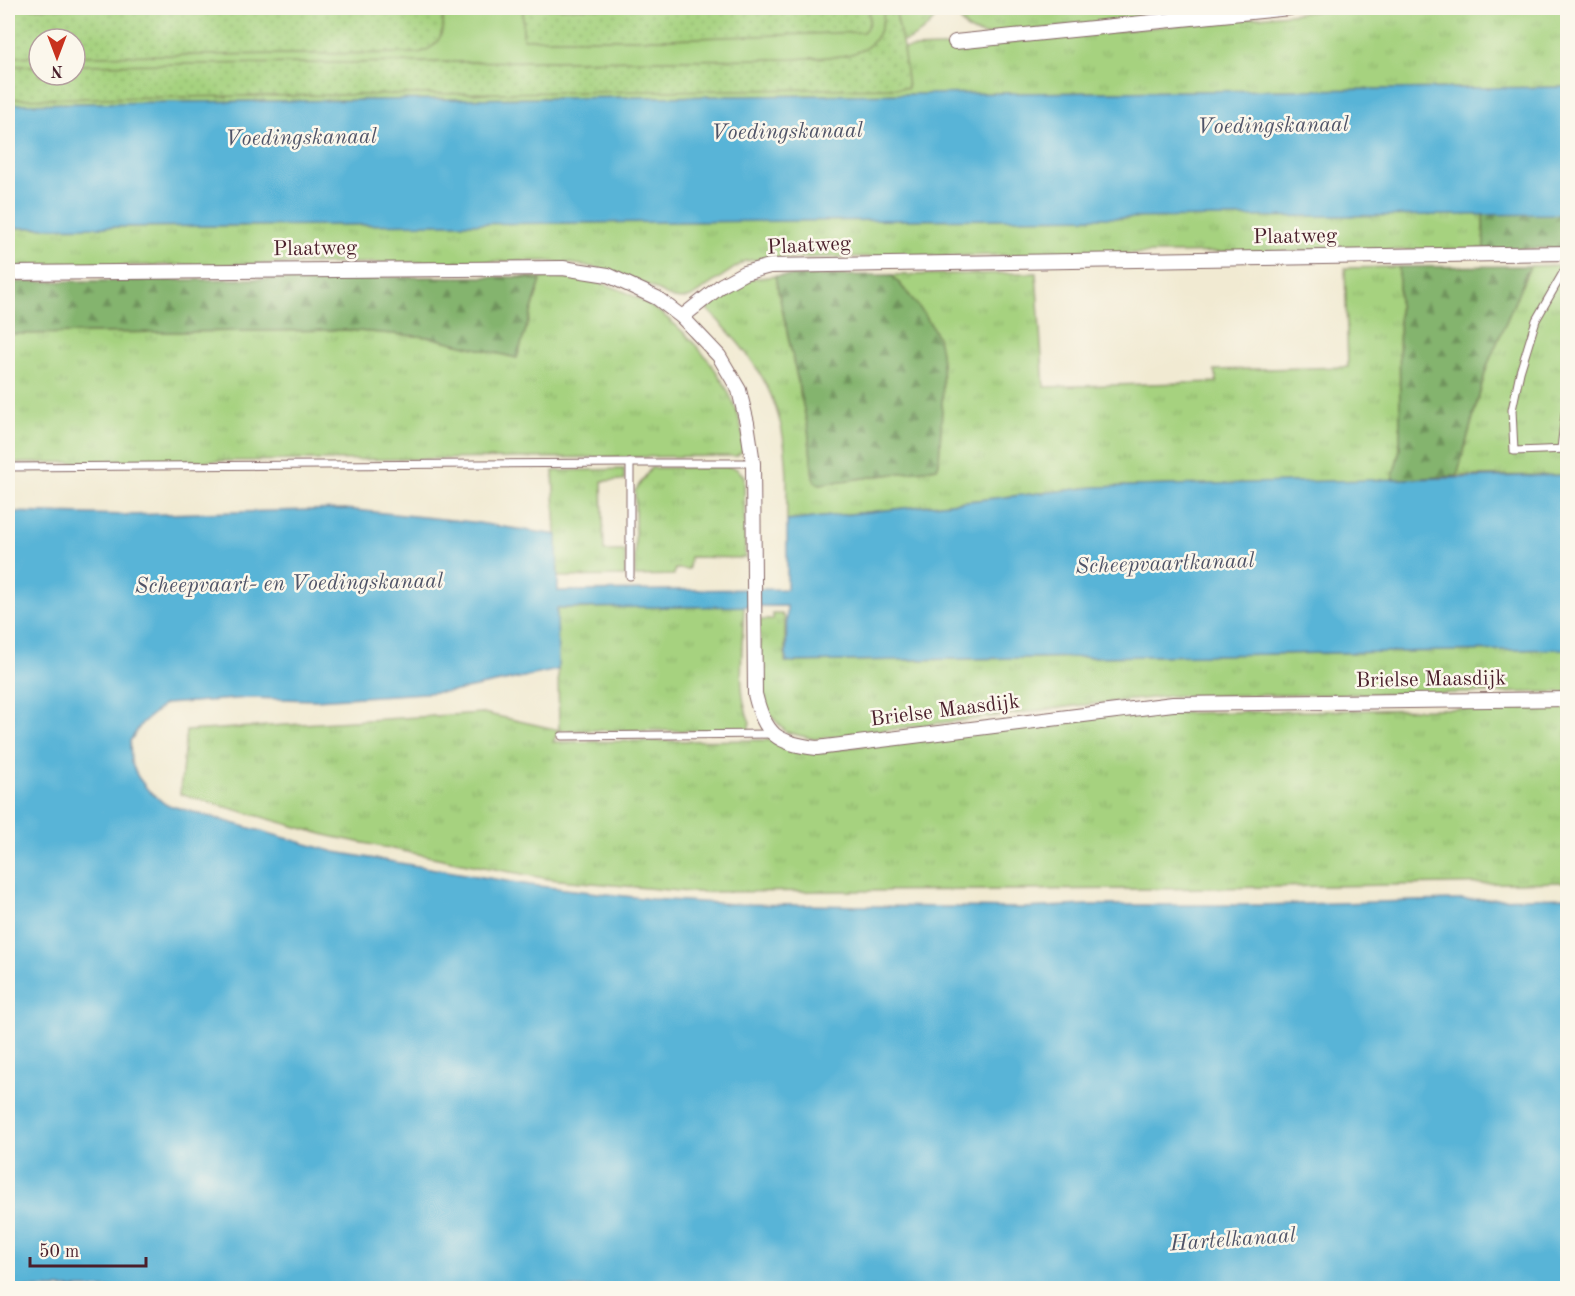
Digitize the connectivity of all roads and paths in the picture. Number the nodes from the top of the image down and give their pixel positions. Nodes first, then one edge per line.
1 (1290, 8) edge
2 (955, 42) dead end
3 (1568, 254) edge
4 (1568, 264) edge
5 (8, 273) edge
6 (682, 317) junction
7 (1568, 388) edge
8 (1564, 449) edge
9 (630, 463) junction
10 (753, 463) junction
11 (8, 467) edge
12 (630, 576) dead end
13 (1568, 699) edge
14 (772, 734) junction
15 (562, 736) dead end

1 - 2 street
3 - 6 street, Plaatweg
4 - 8 lane
5 - 6 street, Plaatweg
6 - 10 street
7 - 8 lane
9 - 10 lane
9 - 11 lane
9 - 12 lane
10 - 14 street
13 - 14 street, Brielse Maasdijk
14 - 15 lane

